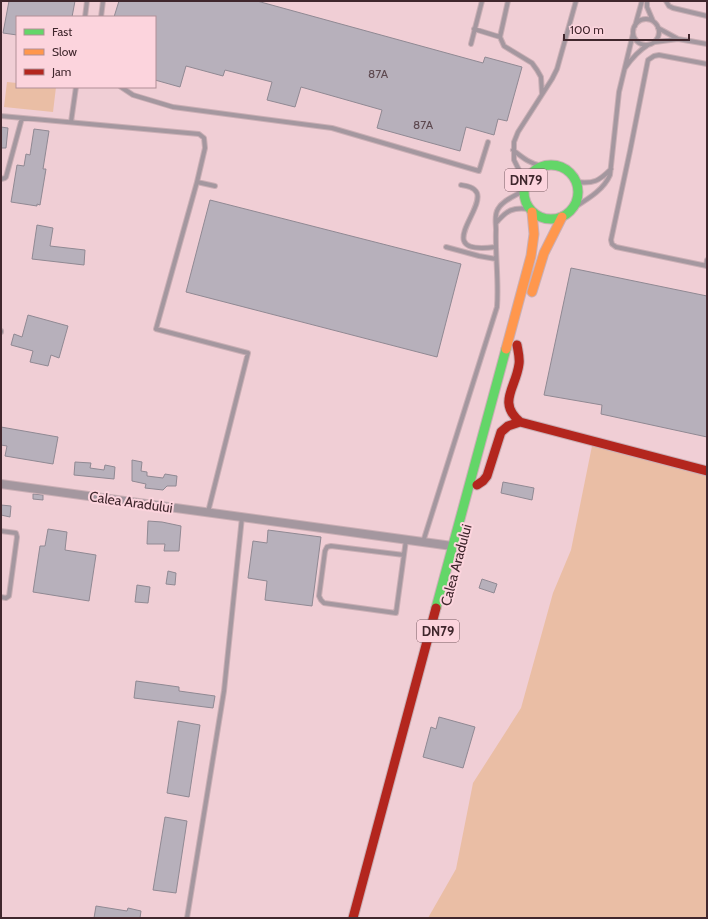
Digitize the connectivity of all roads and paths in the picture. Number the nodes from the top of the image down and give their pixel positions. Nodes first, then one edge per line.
1 (87, 1) edge
2 (103, 1) edge
3 (482, 1) edge
4 (508, 1) edge
5 (576, 1) edge
6 (642, 1) edge
7 (647, 1) edge
8 (666, 1) edge
9 (85, 16) edge
10 (101, 16) edge
11 (707, 16) edge
12 (653, 22) junction
13 (658, 28) junction
14 (474, 29) junction
15 (634, 29) junction
16 (633, 34) junction
17 (500, 37) junction
18 (678, 39) junction
19 (655, 42) junction
20 (471, 44) dead end
21 (707, 44) edge
22 (648, 45) junction
23 (707, 64) edge
24 (623, 72) junction
25 (76, 88) edge
26 (122, 88) edge
27 (542, 94) junction
28 (1, 116) edge
29 (22, 118) junction
30 (72, 122) junction
31 (488, 142) dead end
32 (513, 150) junction
33 (542, 166) junction
34 (611, 168) junction
35 (1, 179) edge
36 (197, 182) junction
37 (576, 182) junction
38 (461, 185) dead end
39 (215, 186) dead end
40 (524, 186) junction
41 (572, 209) junction
42 (530, 210) junction
43 (562, 217) junction
44 (496, 223) junction
45 (446, 247) dead end
46 (495, 247) junction
47 (496, 259) junction
48 (707, 260) edge
49 (706, 266) edge
50 (529, 303) dead end
51 (520, 422) junction
52 (707, 471) edge
53 (1, 484) edge
54 (477, 485) junction
55 (208, 512) junction
56 (242, 517) junction
57 (1, 531) edge
58 (406, 539) junction
59 (423, 542) junction
60 (452, 546) junction
61 (404, 555) junction
62 (1, 597) edge
63 (187, 918) edge
64 (353, 918) edge
65 (362, 918) edge

1 - 9 lane
2 - 10 lane
3 - 14 lane
4 - 17 lane
5 - 27 lane
6 - 15 lane
7 - 12 lane
8 - 11 lane
12 - 13 lane
12 - 15 lane
13 - 18 lane
13 - 19 lane
14 - 17 lane
14 - 20 lane
15 - 16 lane
16 - 22 lane
16 - 24 lane
17 - 27 lane
18 - 19 lane
18 - 21 lane
19 - 22 lane
22 - 24 lane
23 - 49 lane
24 - 34 lane
25 - 30 lane
26 - 31 lane
27 - 32 lane
28 - 29 lane
29 - 30 lane
29 - 35 lane
30 - 36 lane
32 - 33 lane
32 - 40 lane
33 - 37 main road, DN79
33 - 40 main road, DN79
34 - 37 lane
34 - 41 lane
36 - 39 lane
36 - 55 lane
37 - 41 main road
38 - 46 lane
40 - 42 main road, Calea Aradului / DN79
40 - 44 lane
41 - 43 main road
42 - 43 main road, DN79
42 - 44 lane
42 - 60 main road, Calea Aradului / DN79
43 - 50 main road
44 - 46 lane
45 - 47 lane
46 - 47 lane
47 - 59 lane
48 - 49 lane
51 - 52 main road
51 - 54 main road
51 - 54 main road, Calea Aradului / DN79
53 - 55 street, Calea Aradului
54 - 65 main road, Calea Aradului / DN79
55 - 56 street, Calea Aradului
56 - 58 street, Calea Aradului
56 - 63 lane
57 - 62 lane
58 - 59 street, Calea Aradului
58 - 61 lane
59 - 60 street, Calea Aradului
60 - 64 main road, Calea Aradului / DN79
61 - 61 lane

